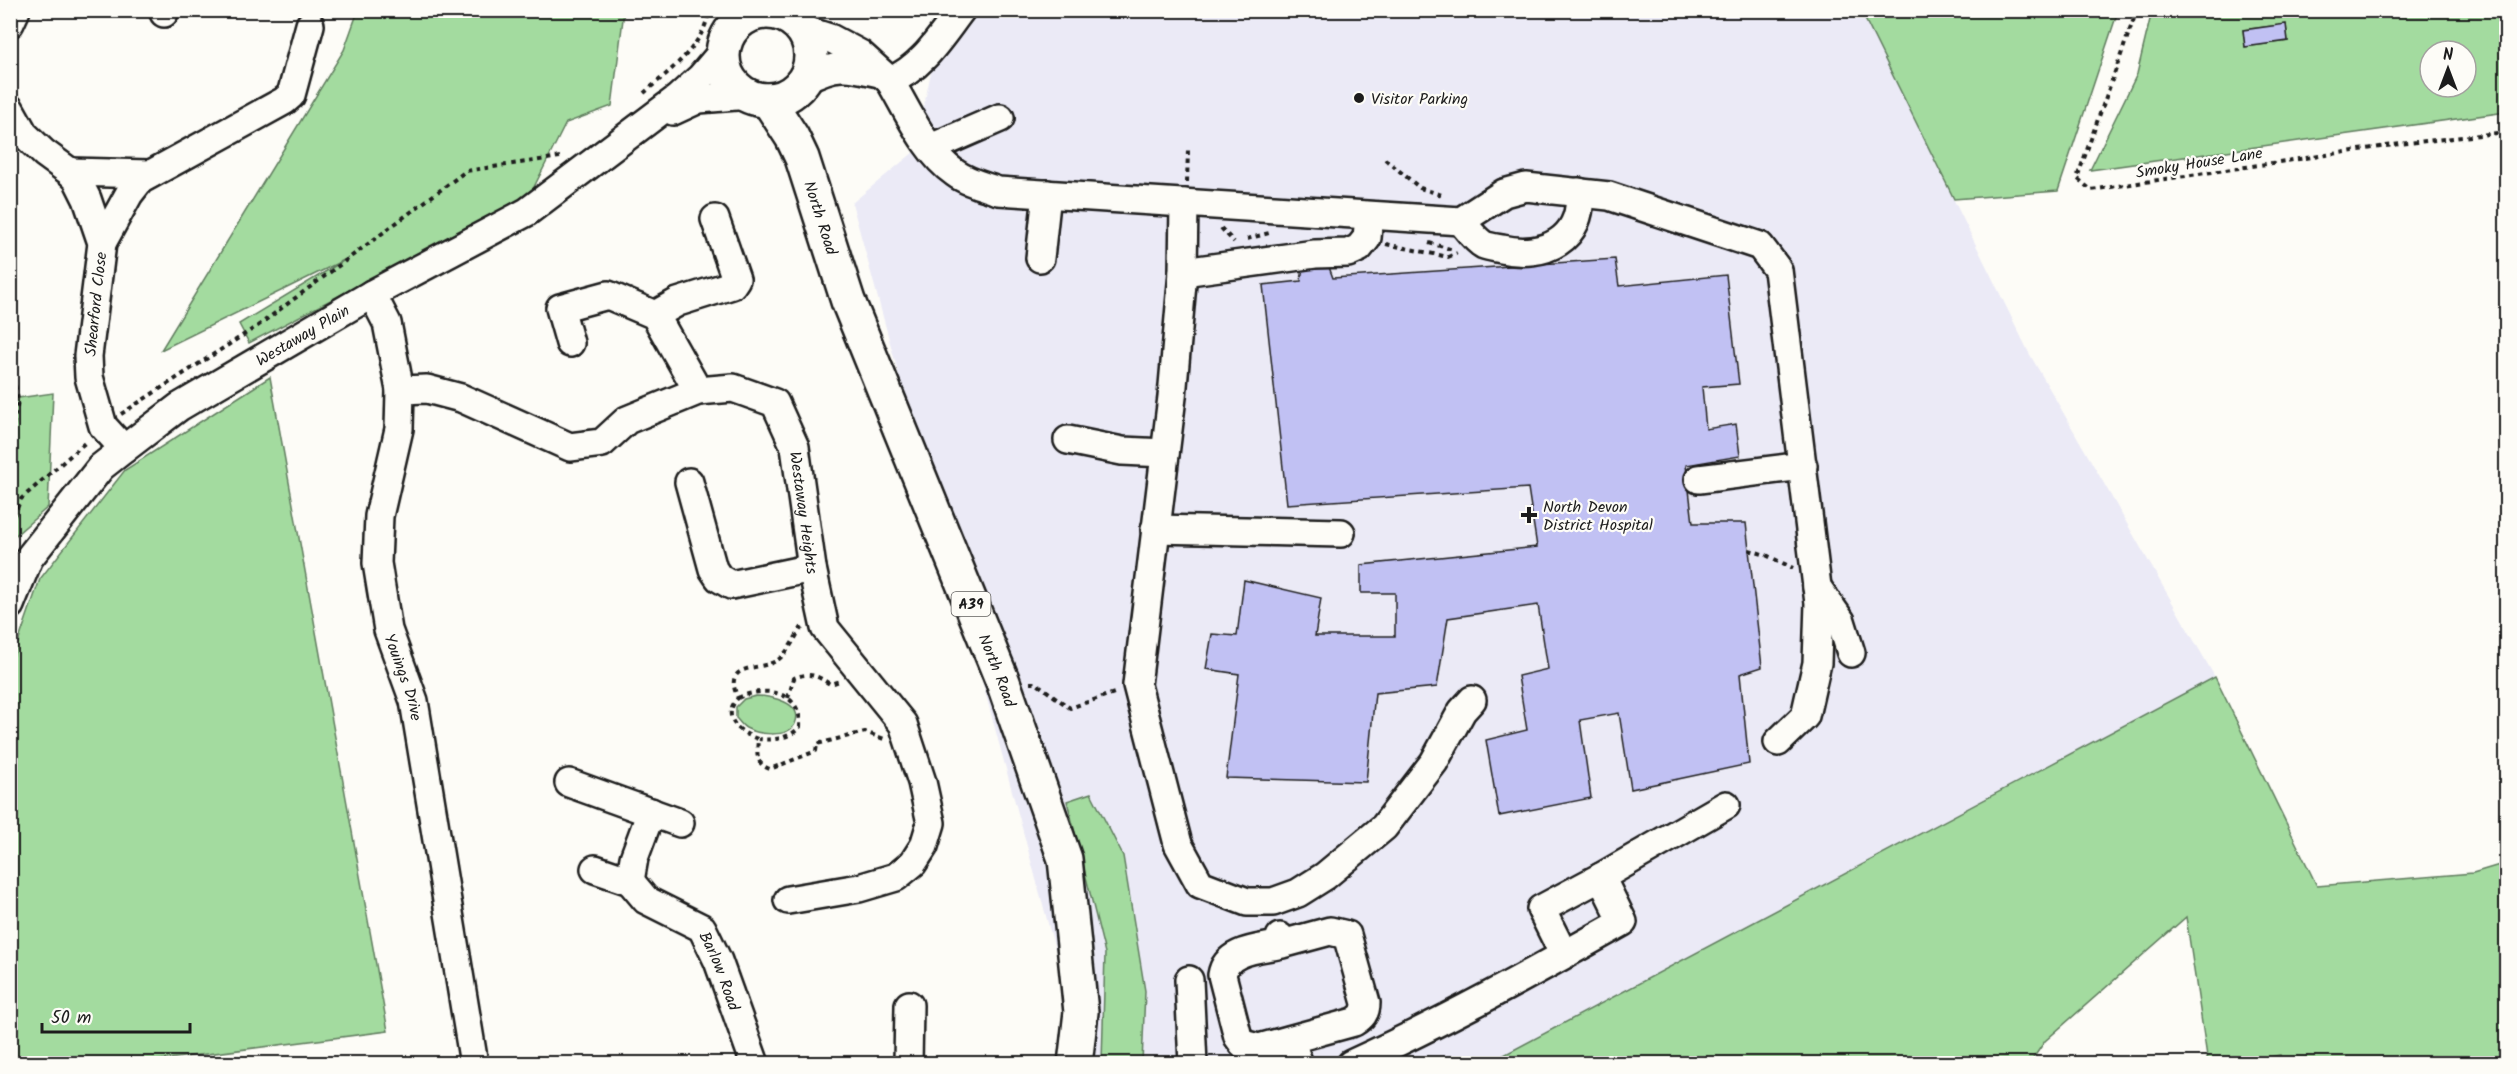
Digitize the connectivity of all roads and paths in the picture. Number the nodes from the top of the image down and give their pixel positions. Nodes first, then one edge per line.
1 (16, 10) edge
2 (709, 10) edge
3 (725, 10) edge
4 (961, 10) edge
5 (2137, 10) edge
6 (785, 17) edge
7 (10, 22) edge
8 (310, 25) dead end
9 (724, 47) junction
10 (885, 78) junction
11 (802, 82) junction
12 (641, 95) dead end
13 (758, 98) junction
14 (10, 109) edge
15 (1000, 118) dead end
16 (650, 121) junction
17 (2506, 132) edge
18 (931, 148) junction
19 (1188, 150) dead end
20 (568, 156) dead end
21 (802, 158) junction
22 (1385, 159) dead end
23 (70, 172) junction
24 (150, 174) junction
25 (1187, 174) dead end
26 (1579, 192) junction
27 (1047, 194) junction
28 (1433, 201) dead end
29 (1184, 202) junction
30 (1369, 216) junction
31 (715, 219) dead end
32 (1461, 221) junction
33 (102, 243) junction
34 (1040, 258) dead end
35 (1183, 272) junction
36 (372, 294) junction
37 (655, 315) junction
38 (570, 342) dead end
39 (10, 359) edge
40 (400, 390) junction
41 (698, 391) junction
42 (103, 426) junction
43 (1068, 440) dead end
44 (10, 445) edge
45 (124, 449) junction
46 (1165, 453) junction
47 (1803, 466) junction
48 (1699, 479) dead end
49 (688, 482) dead end
50 (10, 525) edge
51 (1155, 529) junction
52 (1341, 533) dead end
53 (1749, 550) dead end
54 (812, 568) junction
55 (1817, 587) junction
56 (10, 605) edge
57 (821, 609) junction
58 (1851, 653) dead end
59 (857, 669) junction
60 (1003, 682) junction
61 (1137, 685) junction
62 (738, 698) junction
63 (788, 698) junction
64 (1472, 700) dead end
65 (906, 737) junction
66 (758, 739) junction
67 (1778, 742) dead end
68 (569, 783) dead end
69 (1726, 805) dead end
70 (651, 812) junction
71 (680, 823) dead end
72 (595, 869) dead end
73 (1601, 877) junction
74 (630, 881) junction
75 (789, 900) dead end
76 (1271, 901) junction
77 (1281, 941) junction
78 (1564, 955) junction
79 (1189, 980) dead end
80 (909, 1005) dead end
81 (1295, 1052) edge
82 (474, 1064) edge
83 (755, 1064) edge
84 (909, 1064) edge
85 (1075, 1064) edge
86 (1193, 1064) edge
87 (1351, 1064) edge

1 - 7 street
2 - 12 path
3 - 9 main road
4 - 10 street
5 - 17 path, Smoky House Lane
6 - 9 main road
6 - 10 street
6 - 11 main road
8 - 24 street
9 - 13 main road
9 - 16 street, Westaway Plain
10 - 11 street
10 - 18 street
11 - 13 main road
11 - 21 main road, North Road / A39
13 - 16 street, Westaway Plain
13 - 21 main road, North Road / A39
14 - 23 street, Shearford Close
15 - 18 street
16 - 36 street, Westaway Plain
18 - 27 street
19 - 25 path
20 - 42 path
21 - 60 main road, North Road / A39
22 - 28 path
23 - 24 street
23 - 33 street, Shearford Close
24 - 33 street
26 - 32 street
26 - 32 street
26 - 47 street
27 - 29 street
27 - 34 street
29 - 30 street
29 - 35 street
30 - 32 street
30 - 35 street
31 - 37 street
33 - 42 street, Shearford Close
35 - 46 street
36 - 40 street, Youings Drive
36 - 45 street, Westaway Plain
37 - 38 street
37 - 41 street
39 - 44 path
40 - 41 street, Westaway Heights
40 - 82 street, Youings Drive
41 - 54 street, Westaway Heights
42 - 45 street, Shearford Close
42 - 50 path
43 - 46 street
45 - 56 street, Westaway Plain
46 - 51 street
47 - 48 street
47 - 55 street
49 - 54 street
51 - 52 street
51 - 61 street
53 - 55 path
54 - 57 street, Westaway Heights
55 - 58 street
55 - 67 street
57 - 59 street, Westaway Heights
57 - 62 path
59 - 63 path
59 - 65 street, Westaway Heights
60 - 61 path
60 - 85 main road, North Road / A39
61 - 76 street
62 - 63 path
62 - 66 path
63 - 66 path
64 - 76 street
65 - 66 path
65 - 75 street, Westaway Heights
68 - 70 street
69 - 73 street
70 - 71 street
70 - 74 street
72 - 74 street, Barlow Road
73 - 78 street
73 - 78 street
74 - 83 street, Barlow Road
76 - 77 street
77 - 81 street
77 - 81 street
78 - 87 street
79 - 86 street
80 - 84 street

